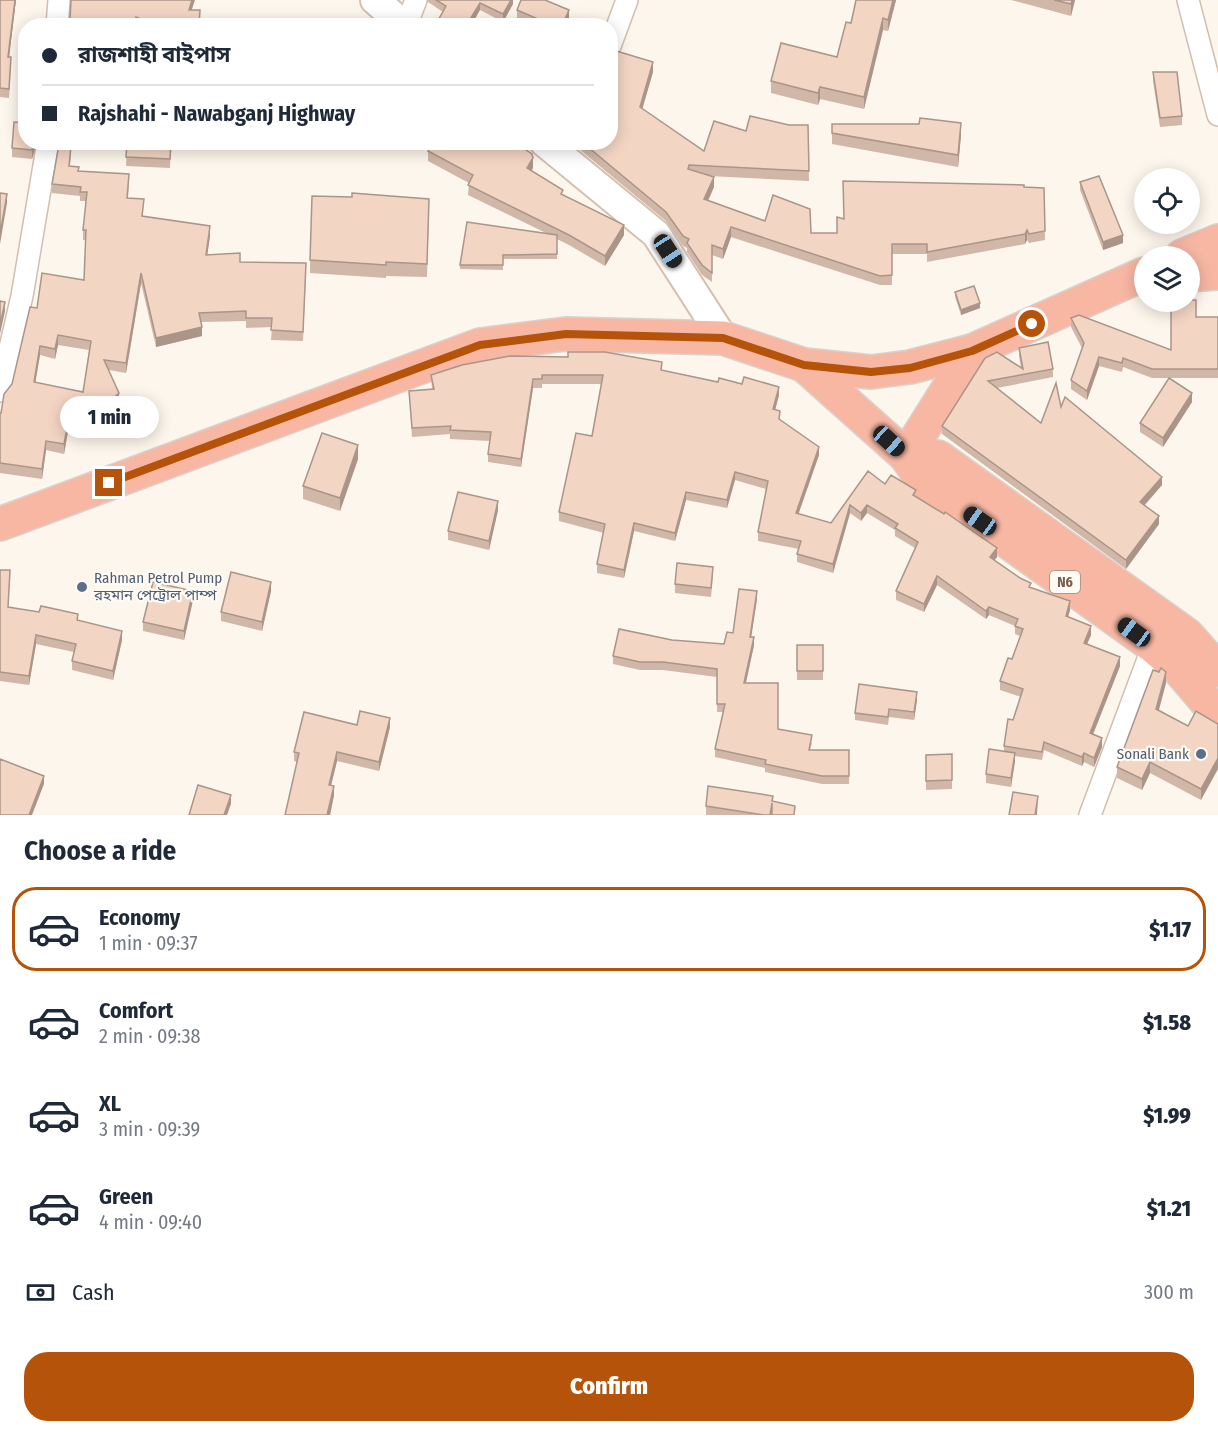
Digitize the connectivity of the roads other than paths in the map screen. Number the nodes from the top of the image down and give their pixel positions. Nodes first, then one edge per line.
1 (59, 0) edge
2 (375, 0) edge
3 (416, 0) edge
4 (627, 0) edge
5 (1188, 0) edge
6 (58, 18) edge
7 (396, 18) edge
8 (408, 18) edge
9 (618, 24) edge
10 (1218, 115) edge
11 (47, 150) edge
12 (572, 153) edge
13 (1218, 241) edge
14 (1200, 248) edge
15 (1218, 273) edge
16 (1200, 274) edge
17 (1134, 280) edge
18 (723, 338) junction
19 (972, 351) junction
20 (804, 365) junction
21 (0, 391) edge
22 (906, 456) junction
23 (0, 524) edge
24 (1153, 646) junction
25 (1218, 670) edge
26 (1218, 715) edge
27 (1090, 815) edge

1 - 6 street
2 - 7 street
3 - 8 street
4 - 9 street
5 - 10 street
11 - 21 street
12 - 18 street
13 - 14 highway
15 - 16 highway
17 - 19 highway
18 - 20 highway, N6
18 - 23 highway, N6
19 - 20 highway
19 - 22 highway
20 - 22 highway, N6
22 - 24 highway, N6
22 - 25 highway, N6
24 - 26 highway, N6
24 - 27 street

